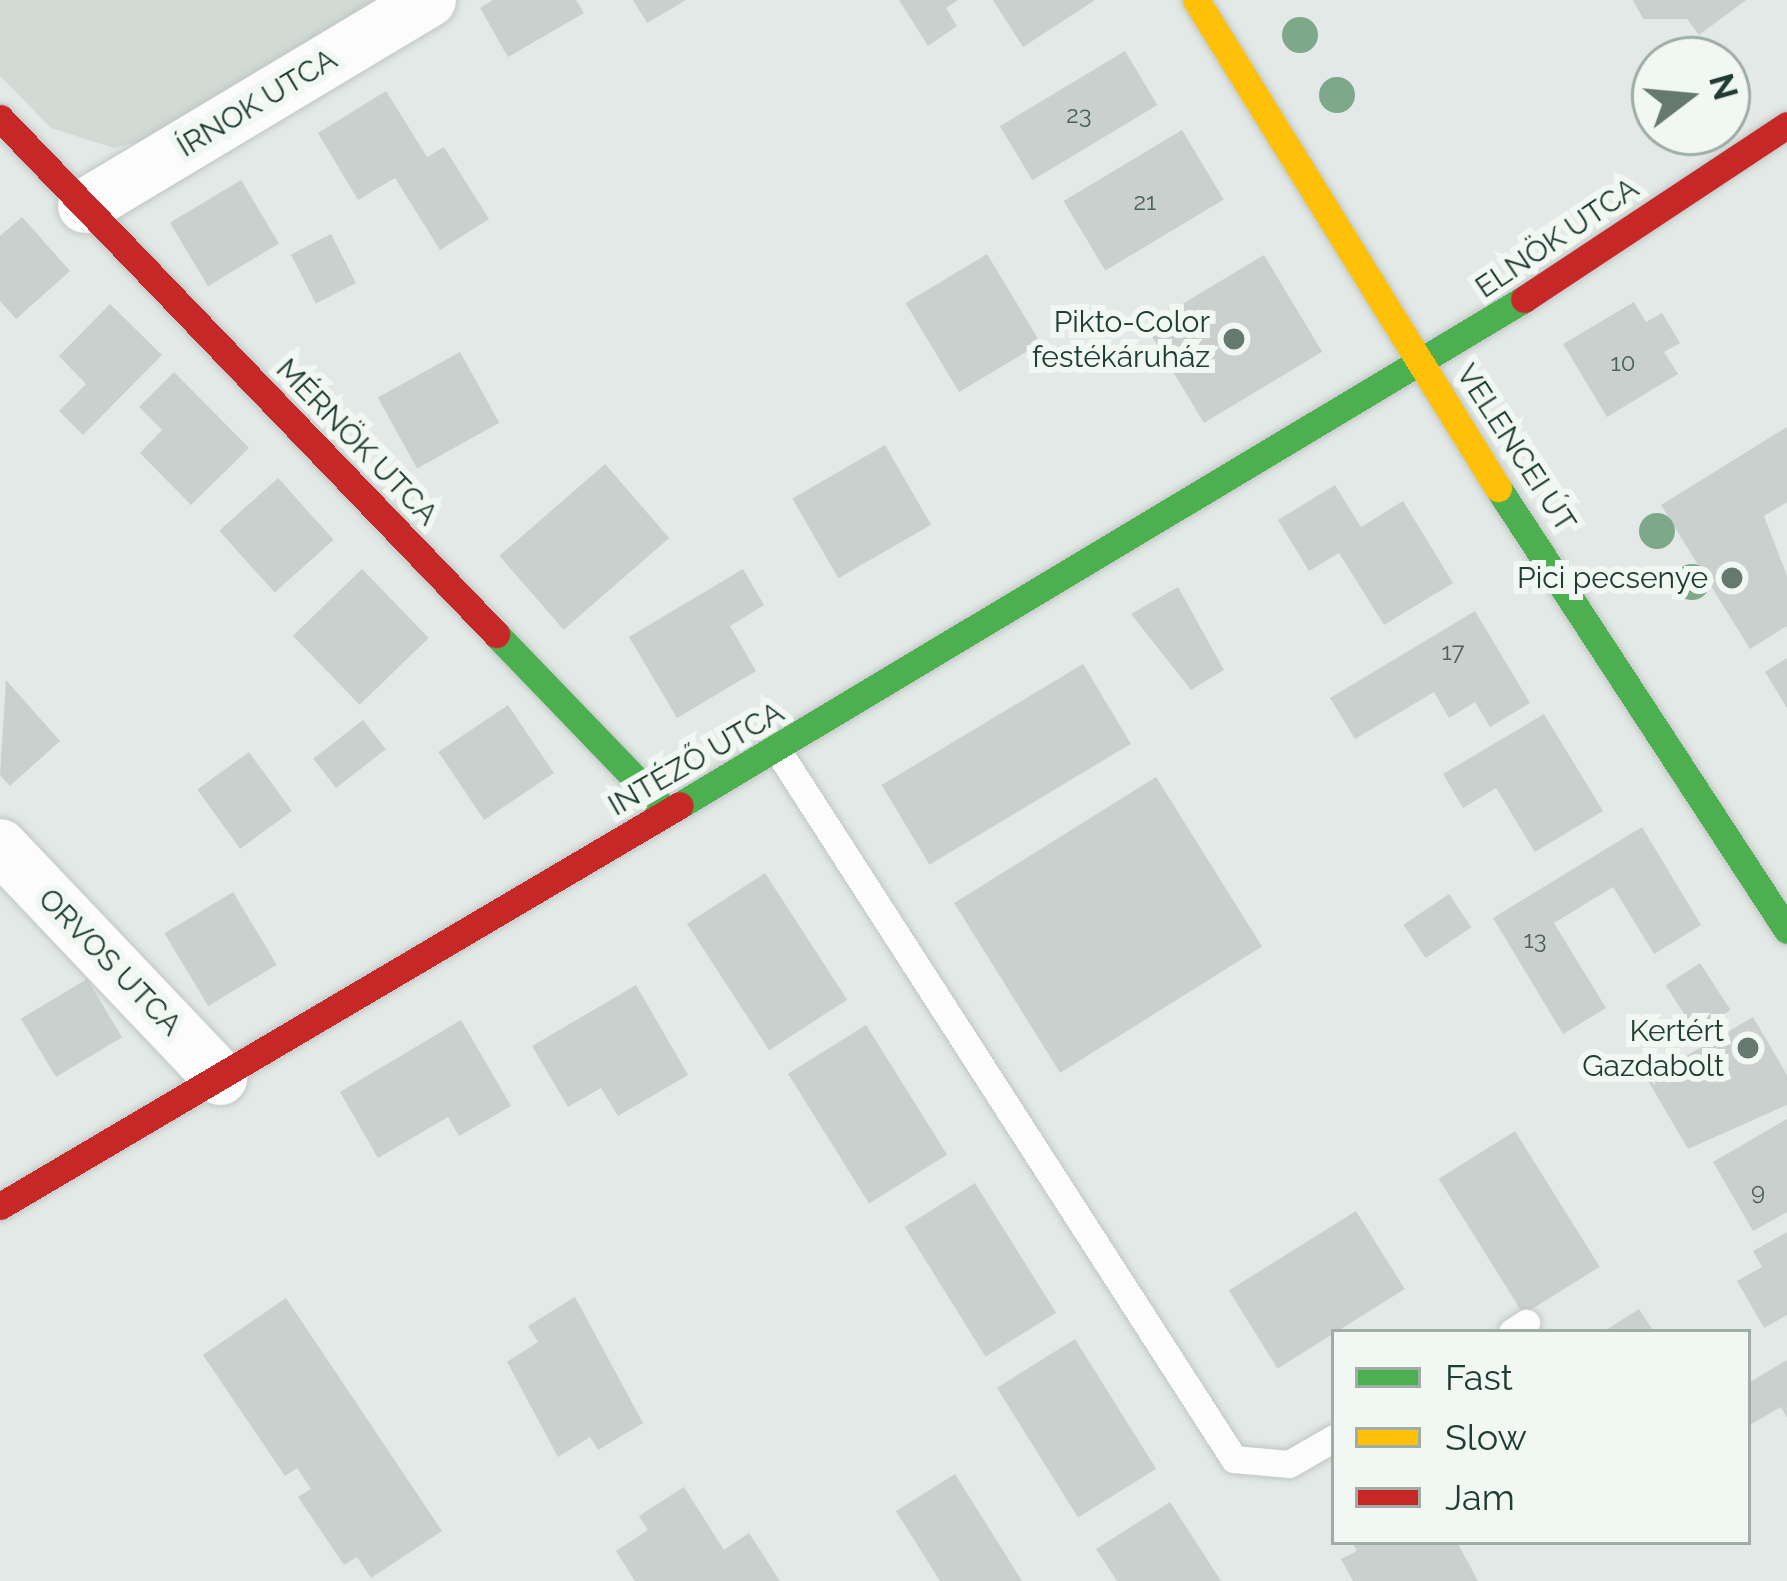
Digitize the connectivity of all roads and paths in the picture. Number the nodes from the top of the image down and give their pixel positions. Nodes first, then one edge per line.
1 (429, 0) edge
2 (1196, 0) edge
3 (0, 118) edge
4 (1787, 125) edge
5 (85, 206) junction
6 (1424, 366) junction
7 (778, 752) junction
8 (667, 812) junction
9 (0, 846) edge
10 (1787, 930) edge
11 (220, 1078) junction
12 (0, 1206) edge
13 (1331, 1440) edge

1 - 5 street, ÍRNOK UTCA
2 - 6 street, VELENCEI ÚT
3 - 5 street, MÉRNÖK UTCA
4 - 6 street, ELNÖK UTCA
5 - 8 street, MÉRNÖK UTCA
6 - 7 street, INTÉZŐ UTCA
6 - 10 street, VELENCEI ÚT
7 - 8 street, INTÉZŐ UTCA
7 - 13 lane
8 - 11 street, INTÉZŐ UTCA
9 - 11 street, ORVOS UTCA
11 - 12 street, INTÉZŐ UTCA

